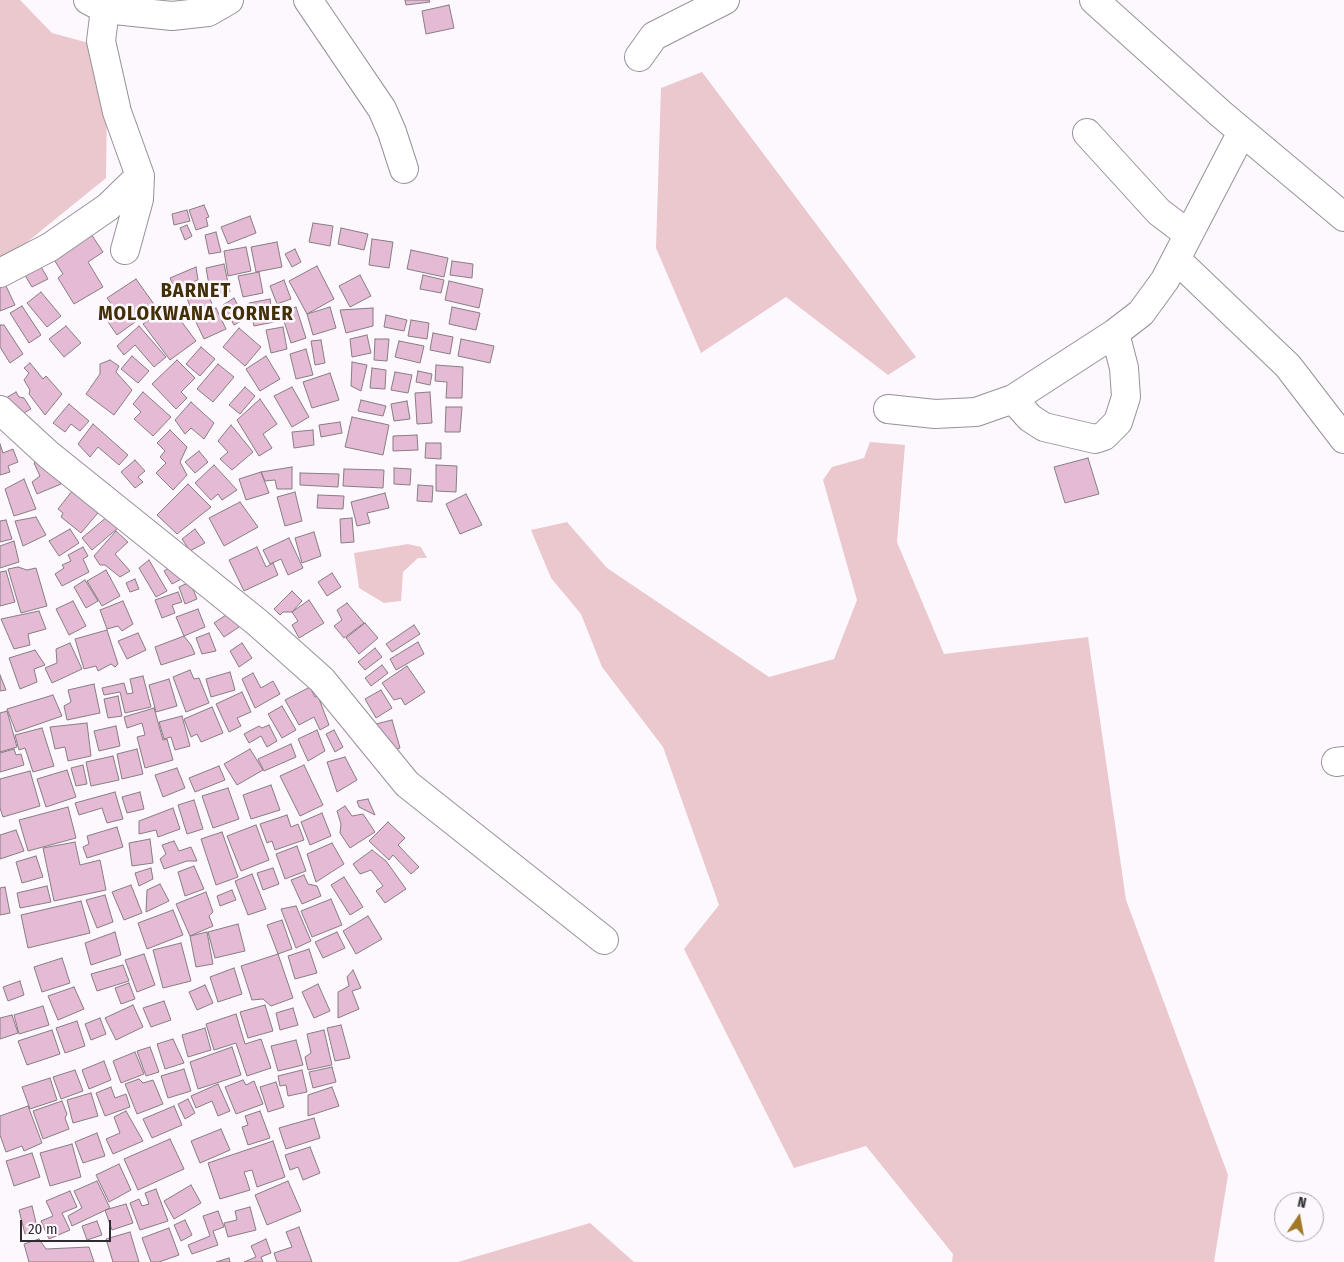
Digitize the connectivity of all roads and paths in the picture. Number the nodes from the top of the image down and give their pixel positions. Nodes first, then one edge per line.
1 (229, 0) edge
2 (308, 0) edge
3 (725, 0) edge
4 (1094, 0) edge
5 (96, 4) edge
6 (639, 57) dead end
7 (1242, 132) junction
8 (1086, 133) dead end
9 (404, 169) dead end
10 (140, 176) junction
11 (1344, 217) edge
12 (1188, 234) junction
13 (125, 250) dead end
14 (1176, 259) junction
15 (0, 273) edge
16 (1115, 333) junction
17 (1013, 399) junction
18 (888, 409) dead end
19 (0, 410) edge
20 (1344, 439) edge
21 (604, 940) dead end

1 - 5 street
2 - 9 street
3 - 6 street
4 - 7 street
5 - 10 street
7 - 11 street
7 - 12 street
8 - 12 street
10 - 13 street
10 - 15 street
12 - 14 street
14 - 16 street
14 - 20 street
16 - 17 street
16 - 17 street
17 - 18 street
19 - 21 street

